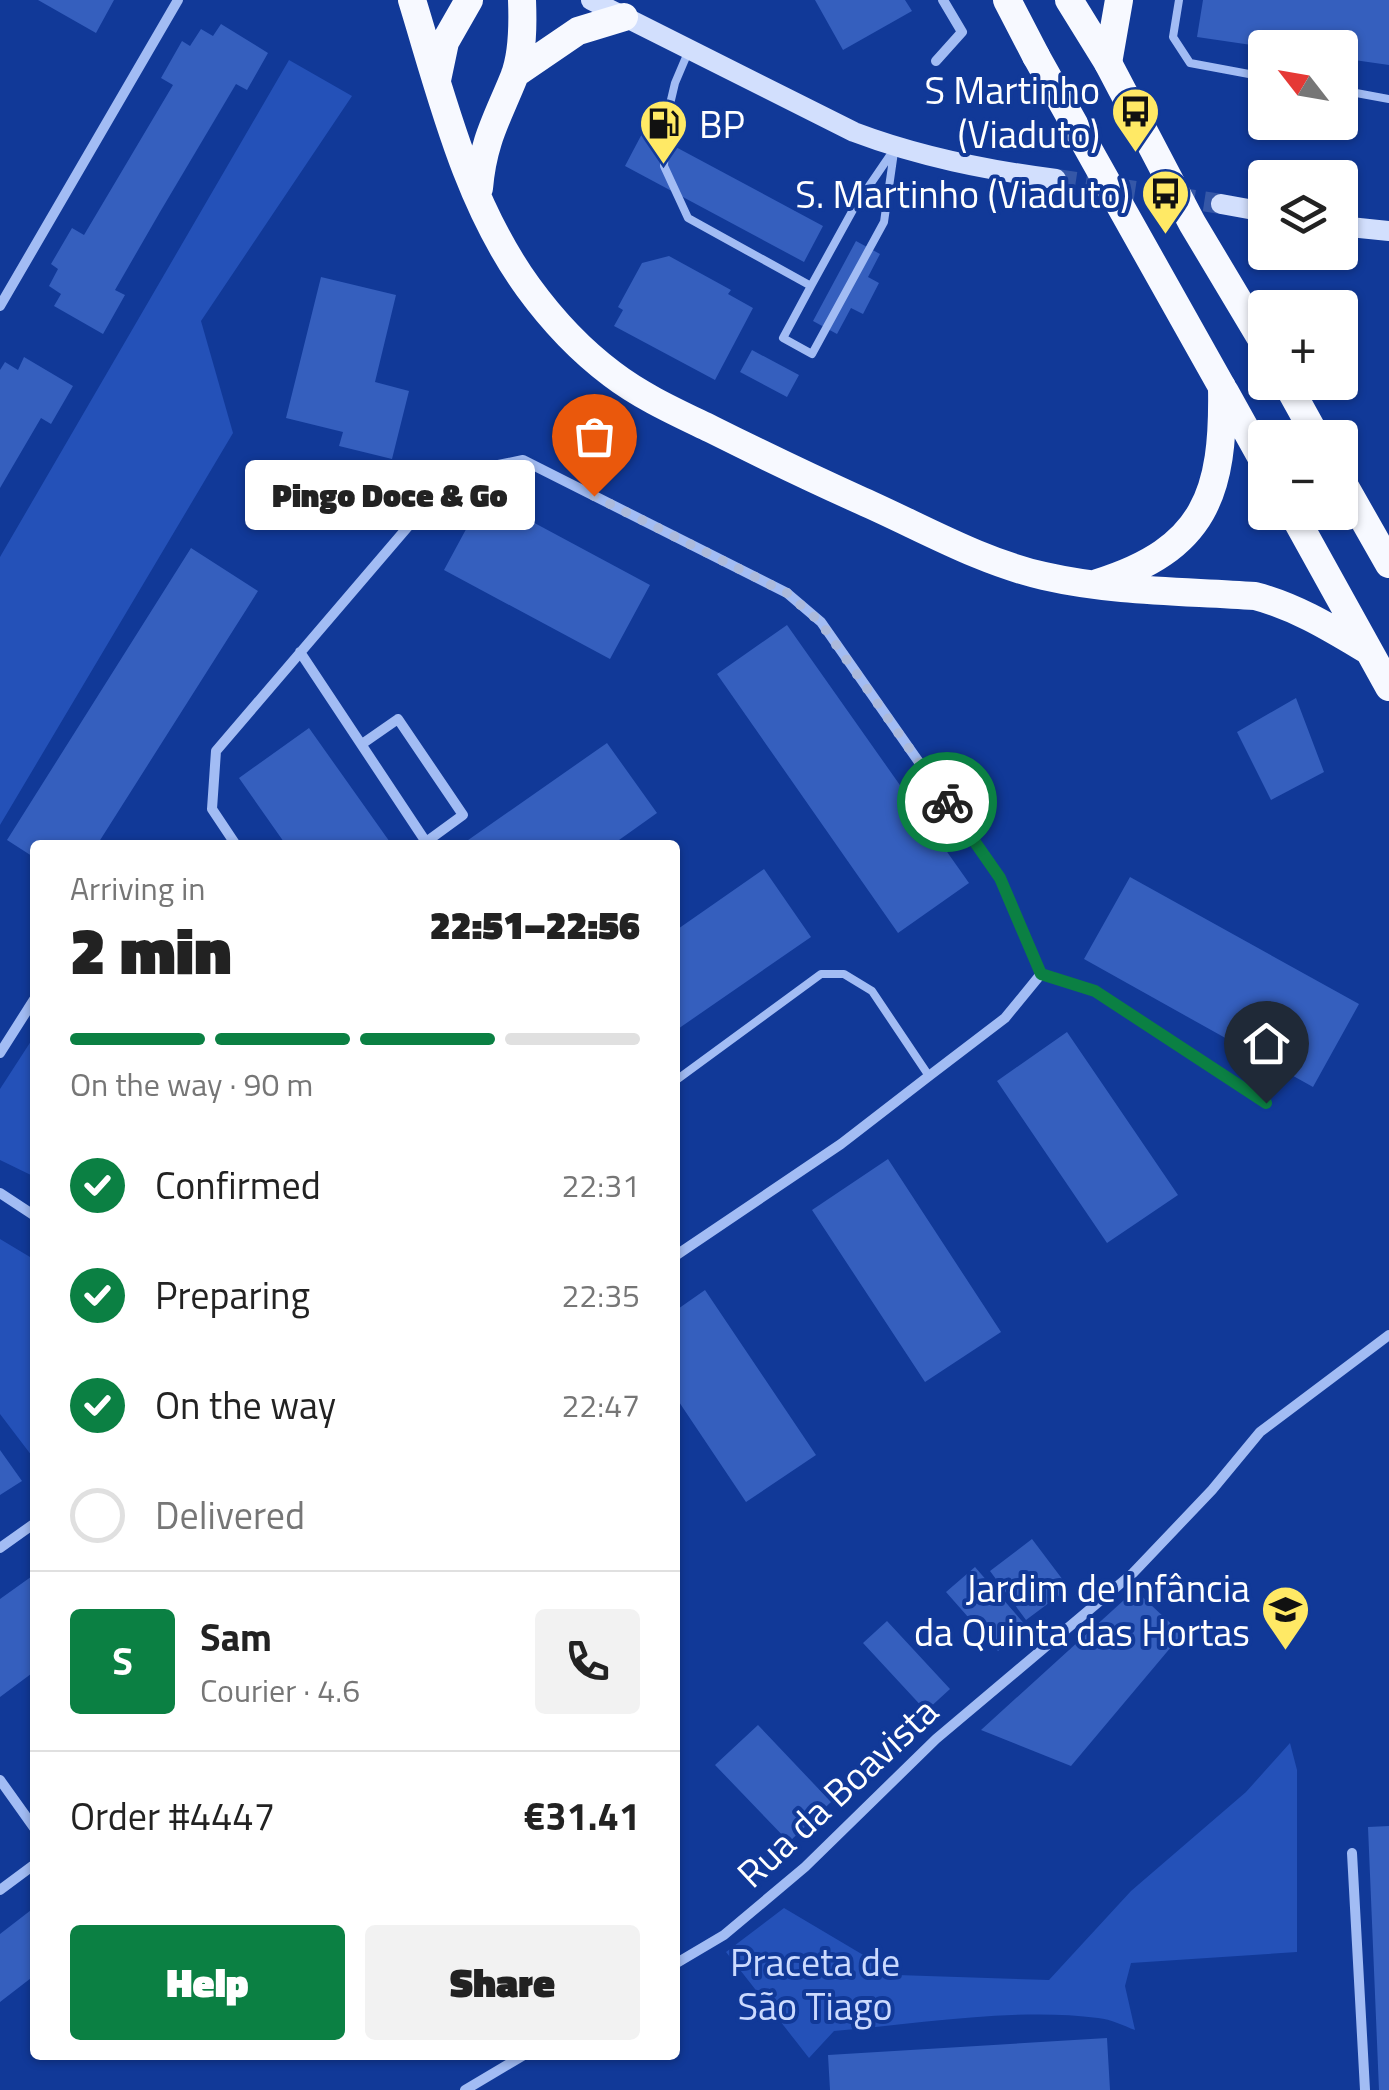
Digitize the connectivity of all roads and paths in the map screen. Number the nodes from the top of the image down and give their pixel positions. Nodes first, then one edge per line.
1 (178, 0) edge
2 (412, 0) edge
3 (468, 0) edge
4 (522, 0) edge
5 (591, 0) edge
6 (944, 0) edge
7 (1007, 0) edge
8 (1069, 0) edge
9 (1120, 0) edge
10 (1178, 0) edge
11 (624, 17) junction
12 (689, 50) junction
13 (936, 60) dead end
14 (1108, 63) junction
15 (1248, 73) edge
16 (515, 74) junction
17 (437, 82) junction
18 (1358, 93) edge
19 (1389, 99) edge
20 (496, 113) junction
21 (453, 135) junction
22 (895, 148) junction
23 (1056, 179) tunnel mouth
24 (478, 194) junction
25 (1220, 204) tunnel mouth
26 (1248, 209) edge
27 (1358, 228) edge
28 (1389, 231) edge
29 (811, 286) junction
30 (0, 306) edge
31 (1248, 316) edge
32 (1222, 387) junction
33 (1248, 434) edge
34 (1358, 510) edge
35 (1302, 530) edge
36 (1389, 564) edge
37 (1087, 586) junction
38 (1369, 651) junction
39 (300, 652) junction
40 (1389, 686) edge
41 (362, 744) junction
42 (233, 840) edge
43 (425, 840) edge
44 (429, 840) edge
45 (1041, 974) junction
46 (30, 1006) edge
47 (0, 1053) edge
48 (929, 1076) junction
49 (680, 1077) edge
50 (1266, 1103) dead end
51 (0, 1193) edge
52 (30, 1213) edge
53 (680, 1253) edge
54 (1389, 1335) edge
55 (30, 1527) edge
56 (0, 1548) edge
57 (0, 1780) edge
58 (30, 1821) edge
59 (1352, 1852) dead end
60 (30, 1868) edge
61 (0, 1890) edge
62 (680, 1961) edge
63 (515, 2060) edge
64 (464, 2090) edge
65 (1365, 2090) edge

1 - 30 street
2 - 17 highway
3 - 17 highway
4 - 16 highway
5 - 11 main road
6 - 13 street
7 - 32 highway, bridge
8 - 14 highway
9 - 14 highway
10 - 15 lane
11 - 12 main road
11 - 16 highway
12 - 22 main road
12 - 29 lane
14 - 31 highway, bridge
16 - 20 highway
17 - 21 highway
18 - 19 lane
20 - 21 highway
20 - 24 highway
21 - 24 highway
22 - 23 main road
22 - 29 lane
22 - 29 lane
24 - 37 highway
25 - 26 main road
27 - 28 main road
32 - 33 highway
32 - 37 highway
34 - 36 highway
35 - 38 highway
37 - 38 highway
38 - 40 highway
39 - 41 street
39 - 42 street
39 - 45 street
41 - 43 street
41 - 44 street
45 - 48 street
45 - 50 street
46 - 47 street
48 - 49 lane
48 - 53 street
51 - 52 street
54 - 62 street, Rua da Boavista
55 - 56 street
57 - 58 street
59 - 65 street
60 - 61 street
63 - 64 street

